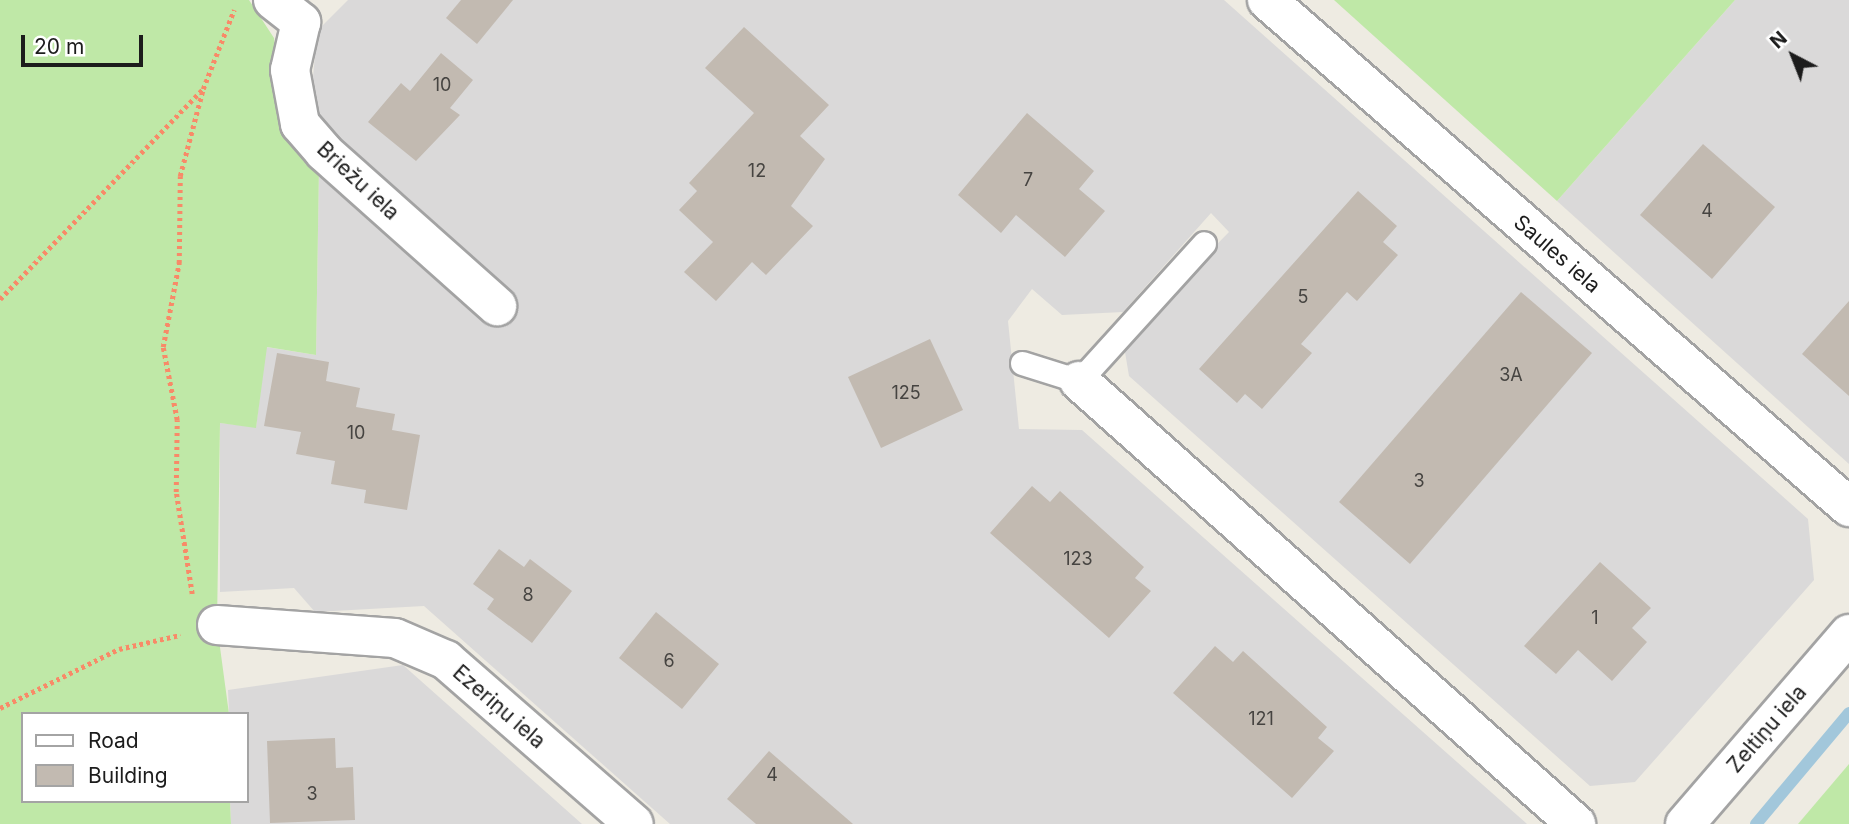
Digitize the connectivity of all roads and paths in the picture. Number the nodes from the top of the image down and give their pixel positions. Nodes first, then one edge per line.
1 (238, 0) edge
2 (1267, 0) edge
3 (299, 7) edge
4 (203, 89) junction
5 (1204, 243) dead end
6 (0, 299) edge
7 (497, 306) dead end
8 (1022, 363) dead end
9 (1079, 381) junction
10 (1849, 507) edge
11 (217, 625) junction
12 (1849, 634) edge
13 (0, 708) edge
14 (634, 824) edge
15 (1576, 824) edge
16 (1685, 824) edge

1 - 4 path
2 - 10 street, Saules iela
3 - 7 street, Briežu iela
4 - 6 path
4 - 11 path
5 - 9 lane
8 - 9 lane
9 - 15 street
11 - 13 path
11 - 14 street, Ezeriņu iela
12 - 16 street, Zeltiņu iela

